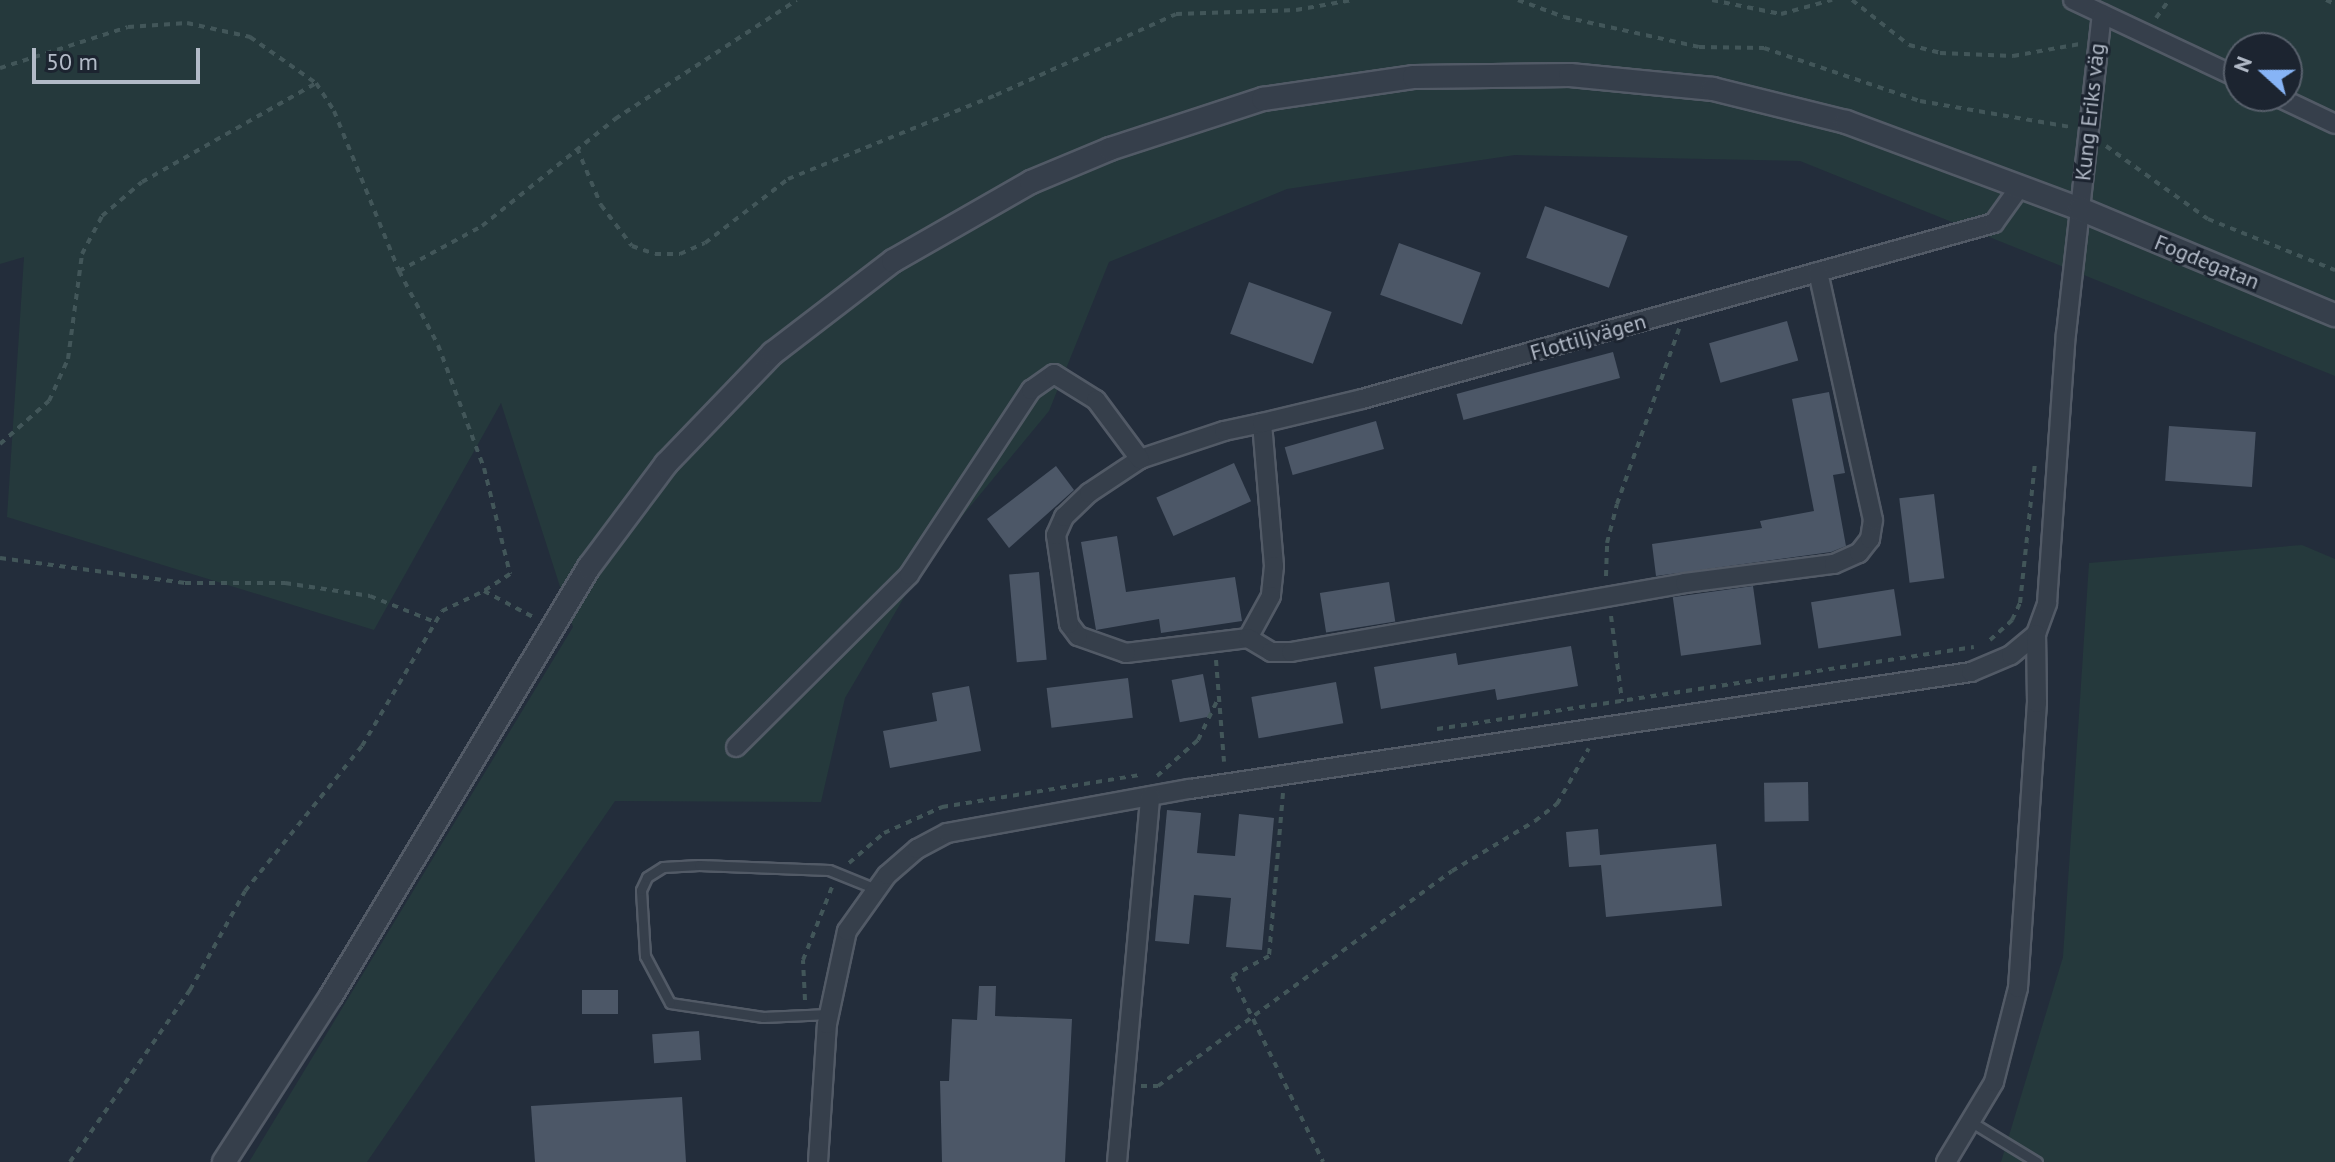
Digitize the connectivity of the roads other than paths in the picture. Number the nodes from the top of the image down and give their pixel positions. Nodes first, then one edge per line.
1 (2073, 0) edge
2 (2102, 14) junction
3 (2223, 71) edge
4 (2303, 109) edge
5 (2335, 124) edge
6 (2019, 188) junction
7 (2080, 209) junction
8 (1818, 272) junction
9 (2335, 315) edge
10 (1262, 423) junction
11 (1140, 459) junction
12 (2036, 634) junction
13 (1248, 638) junction
14 (736, 747) dead end
15 (1150, 796) junction
16 (876, 889) junction
17 (829, 1014) junction
18 (1973, 1123) junction
19 (224, 1162) edge
20 (818, 1162) edge
21 (1117, 1162) edge
22 (1946, 1162) edge
23 (2037, 1162) edge

1 - 2 street, Kung Eriks väg
2 - 3 street, Kung Eriks väg
2 - 7 street, Kung Eriks väg
4 - 5 street
6 - 7 street, Fogdegatan
6 - 8 street, Flottiljvägen
6 - 19 street, Fogdegatan
7 - 9 street, Fogdegatan
7 - 12 street, Kung Eriks väg
8 - 10 street, Flottiljvägen
8 - 13 street
10 - 11 street, Flottiljvägen
10 - 13 street
11 - 13 street
11 - 14 street
12 - 15 street
12 - 18 street, Kung Eriks väg
15 - 16 street
15 - 21 street
16 - 17 street
16 - 17 lane
17 - 20 street
18 - 22 street, Kung Eriks väg
18 - 23 lane

